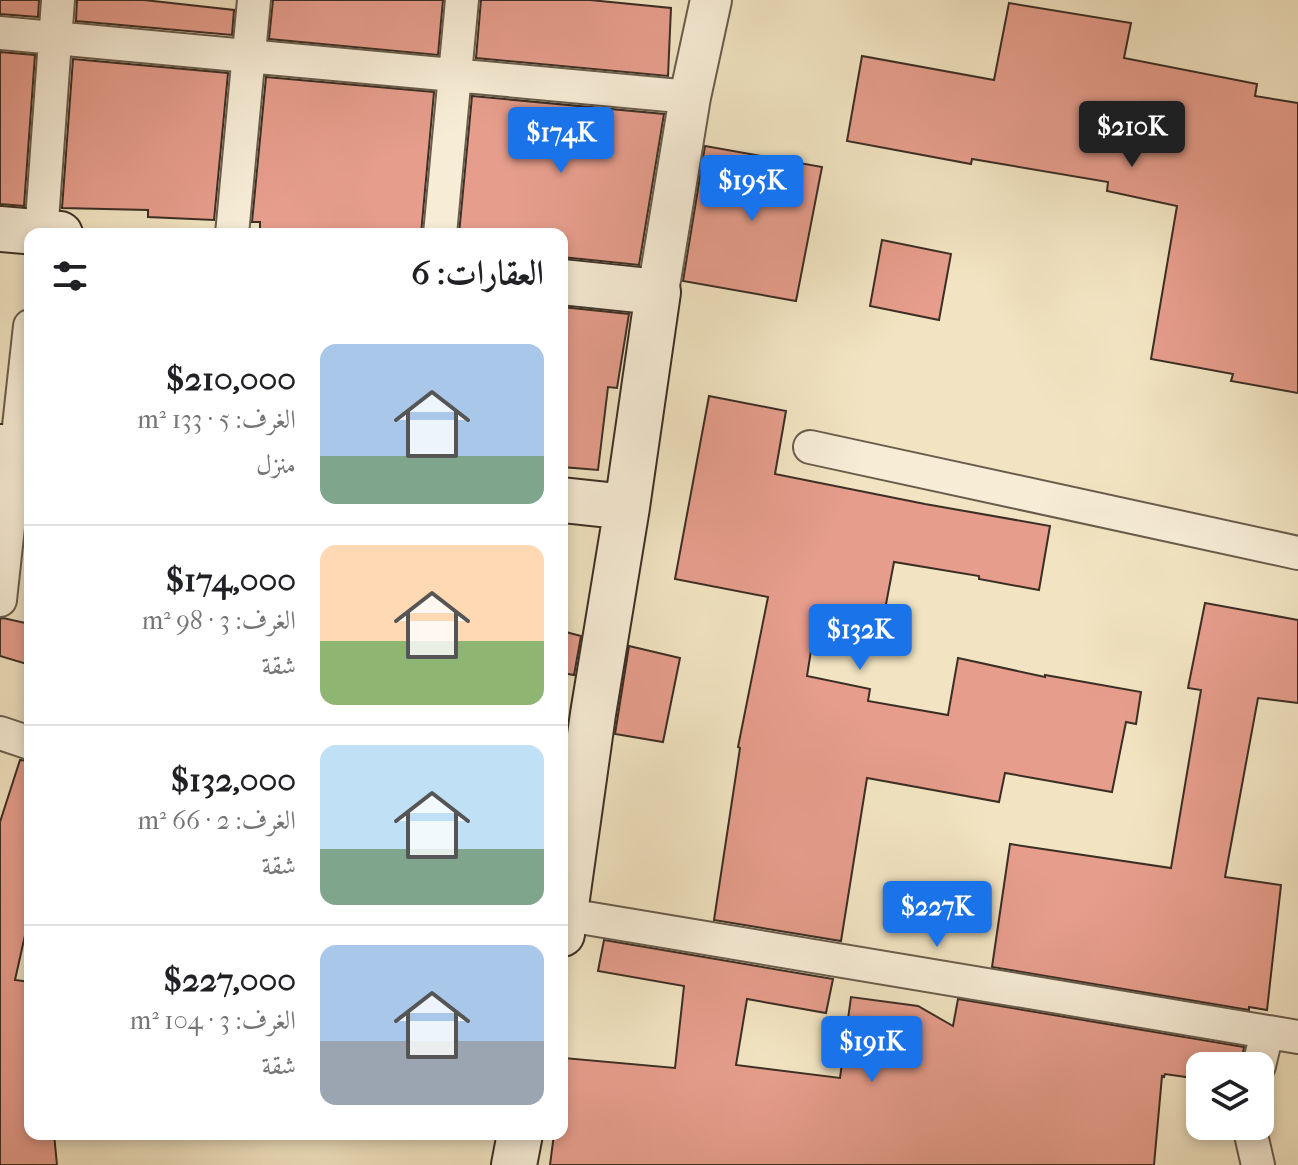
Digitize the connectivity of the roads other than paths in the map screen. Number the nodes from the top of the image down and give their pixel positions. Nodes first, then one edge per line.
1 (58, 0) edge
2 (254, 0) edge
3 (462, 0) edge
4 (711, 0) edge
5 (0, 33) edge
6 (56, 38) junction
7 (249, 57) junction
8 (456, 73) junction
9 (690, 97) junction
10 (35, 228) edge
11 (233, 228) edge
12 (441, 228) edge
13 (568, 283) edge
14 (658, 292) junction
15 (24, 375) edge
16 (810, 447) dead end
17 (15, 448) edge
18 (568, 501) edge
19 (627, 507) junction
20 (1298, 553) edge
21 (0, 600) edge
22 (0, 733) edge
23 (24, 741) edge
24 (568, 886) edge
25 (568, 922) edge
26 (1282, 1035) edge
27 (1269, 1052) edge
28 (519, 1140) edge
29 (1252, 1140) edge
30 (514, 1165) edge
31 (1258, 1165) edge

1 - 6 street
2 - 7 street
3 - 8 street
4 - 9 street
5 - 6 street
6 - 7 street
6 - 10 street
7 - 8 street
7 - 11 street
8 - 9 street
8 - 12 street
9 - 14 street
13 - 14 main road
14 - 19 main road
15 - 17 street
16 - 20 street
17 - 21 street
18 - 19 main road
19 - 24 main road
22 - 23 street
25 - 26 street
26 - 27 street
28 - 30 main road
29 - 31 street

